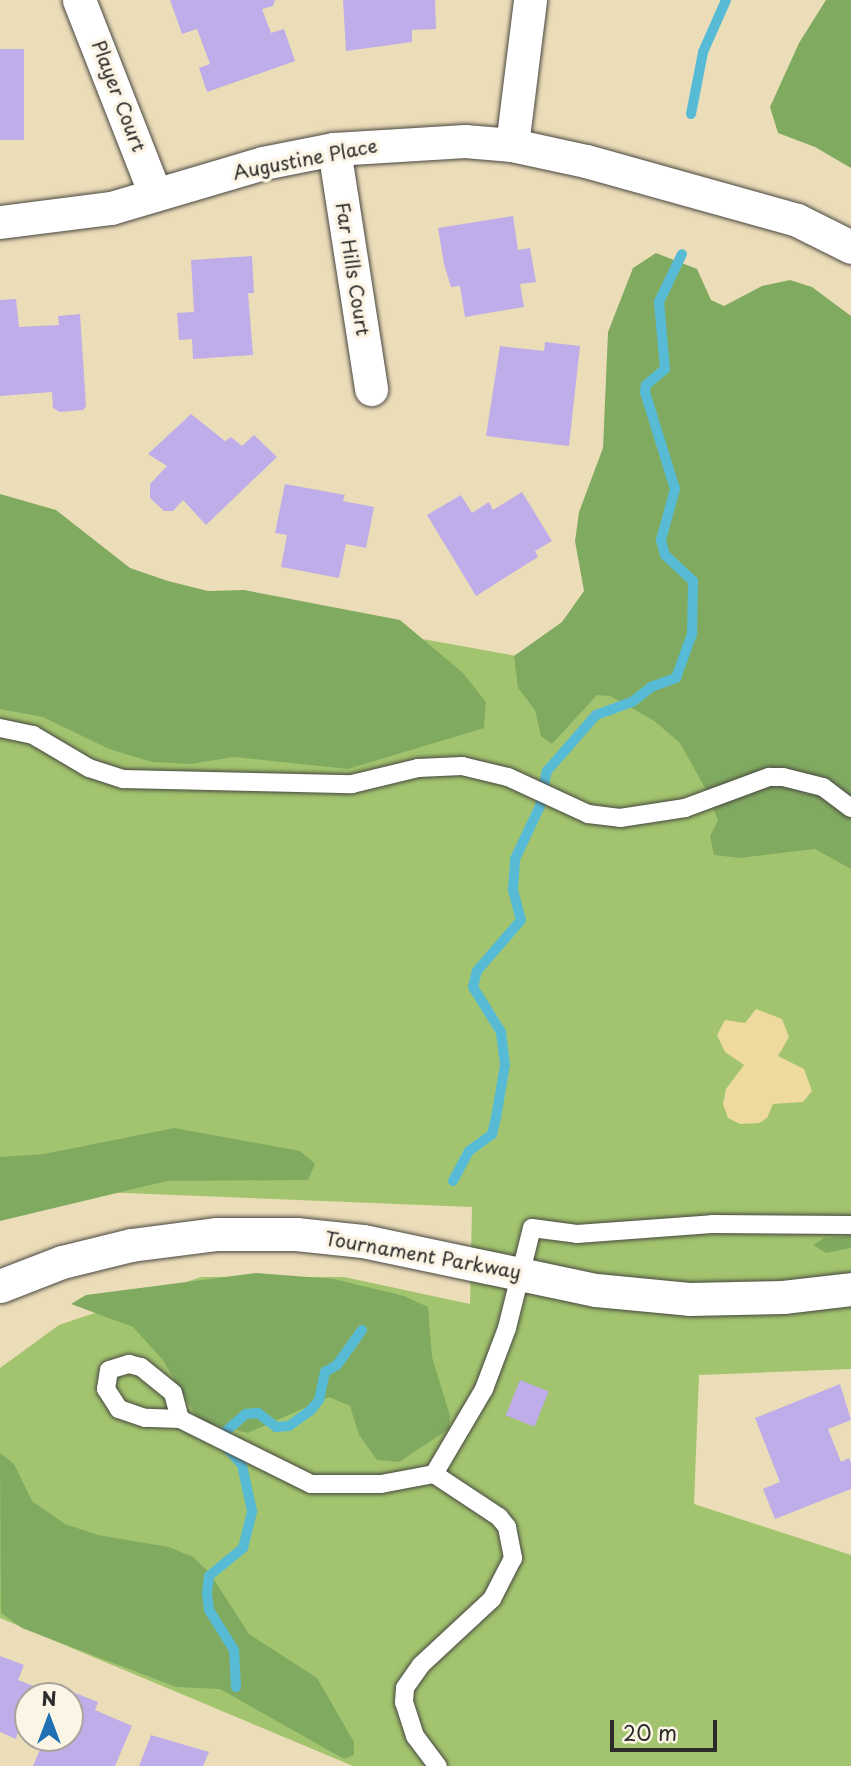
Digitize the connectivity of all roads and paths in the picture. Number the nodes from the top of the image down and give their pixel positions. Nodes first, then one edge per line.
1 (79, 0) edge
2 (530, 0) edge
3 (512, 145) junction
4 (334, 149) junction
5 (155, 194) junction
6 (0, 222) edge
7 (851, 247) edge
8 (372, 389) dead end
9 (0, 728) edge
10 (851, 808) edge
11 (851, 1225) edge
12 (521, 1273) junction
13 (0, 1286) edge
14 (851, 1289) edge
15 (187, 1423) dead end
16 (434, 1474) junction
17 (438, 1766) edge

1 - 5 street, Player Court
2 - 3 street
3 - 4 street, Augustine Place
3 - 7 street, Augustine Place
4 - 5 street, Augustine Place
4 - 8 street, Far Hills Court
5 - 6 street, Augustine Place
9 - 10 lane
11 - 12 lane
12 - 13 street, Tournament Parkway
12 - 14 street, Tournament Parkway
12 - 16 lane
15 - 16 lane
16 - 17 lane

